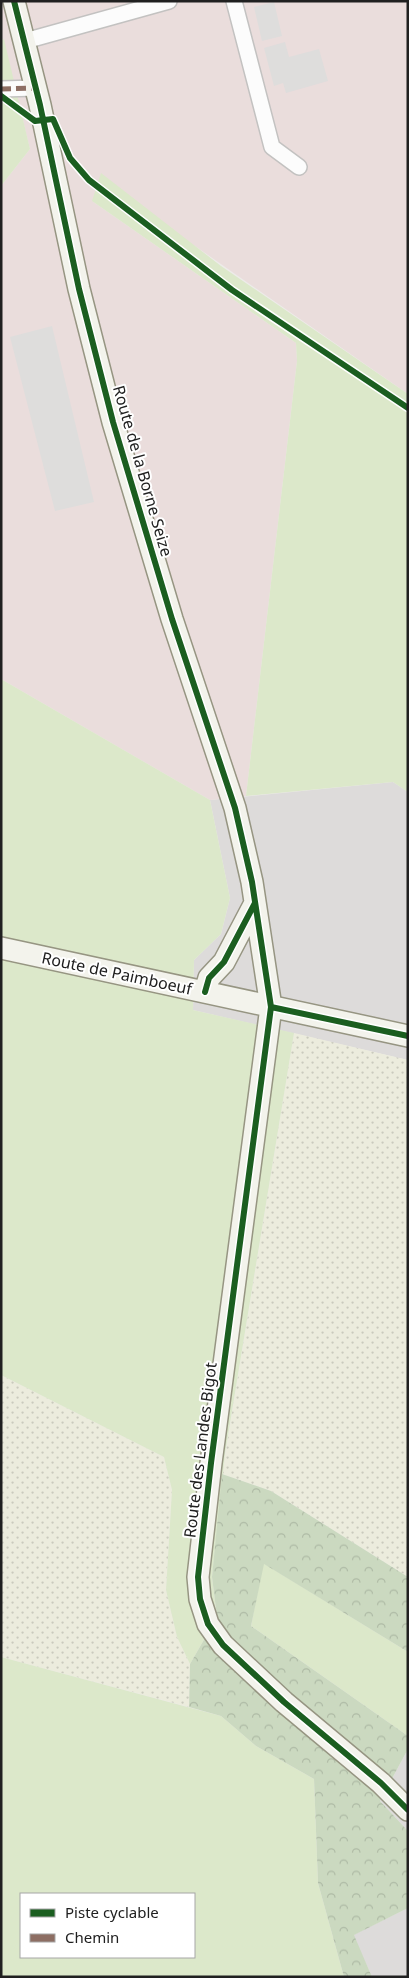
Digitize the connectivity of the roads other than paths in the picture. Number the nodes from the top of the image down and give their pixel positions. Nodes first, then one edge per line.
1 (14, 1) edge
2 (168, 1) edge
3 (234, 1) edge
4 (25, 41) junction
5 (36, 88) junction
6 (1, 89) edge
7 (298, 167) dead end
8 (255, 903) junction
9 (1, 948) edge
10 (205, 992) junction
11 (271, 1007) junction
12 (408, 1036) edge
13 (408, 1810) edge

1 - 4 street, Route de la Borne Seize
2 - 4 street
3 - 7 street
4 - 5 street, Route de la Borne Seize
5 - 6 street
5 - 8 street, Route de la Borne Seize
8 - 10 street
8 - 11 street, Route de la Borne Seize
9 - 10 street, Route de Paimboeuf
10 - 11 street, Route de Paimboeuf
11 - 12 street, Route de Paimboeuf
11 - 13 street, Route des Landes Bigot

